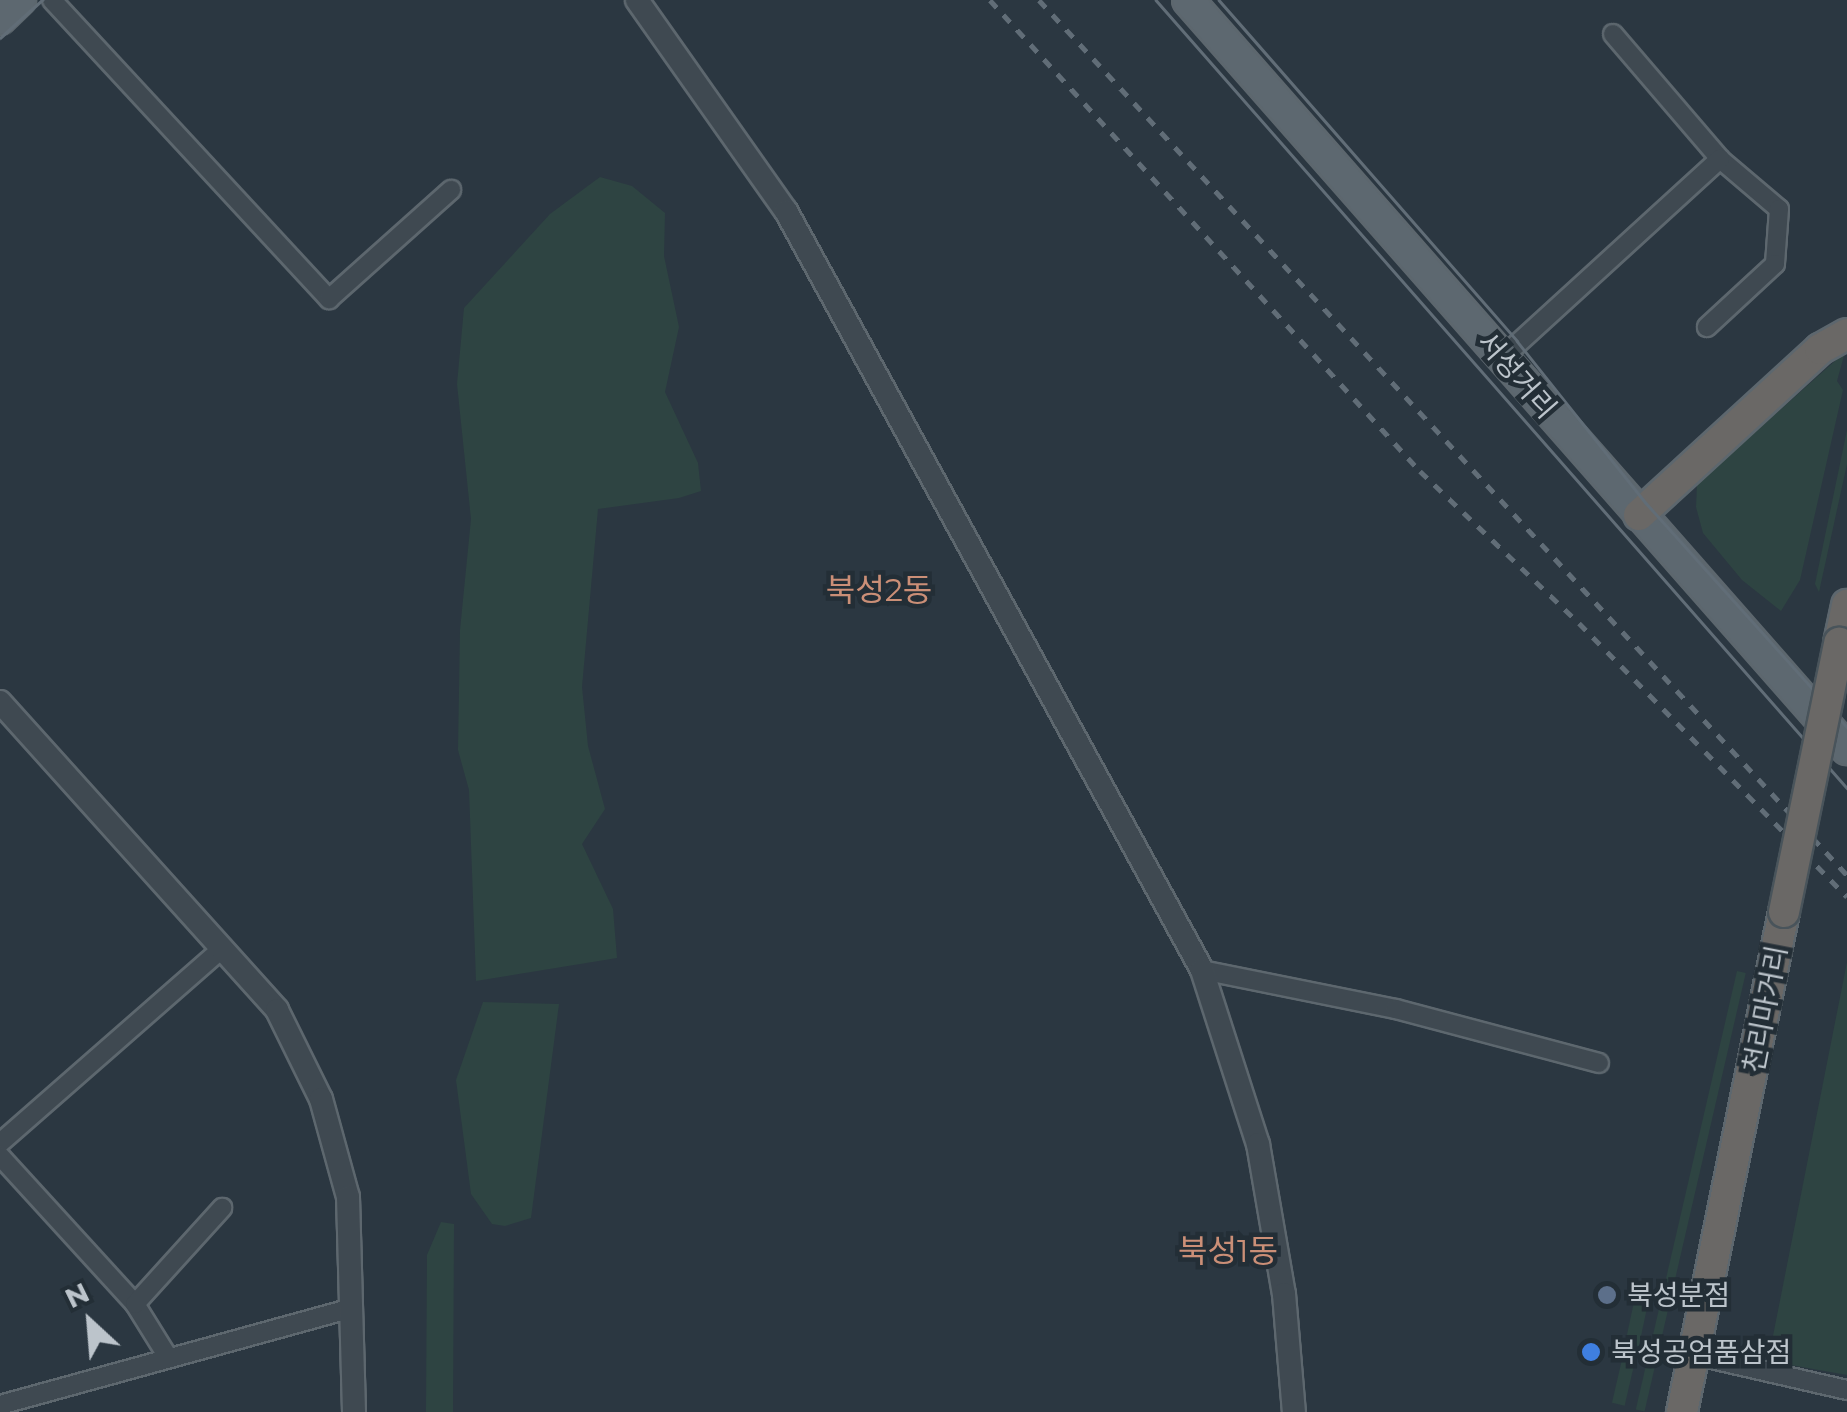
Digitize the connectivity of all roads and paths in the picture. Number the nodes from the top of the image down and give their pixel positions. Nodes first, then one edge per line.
1 (20, 0) edge
2 (52, 0) edge
3 (637, 0) edge
4 (1199, 4) edge
5 (0, 18) edge
6 (1613, 34) dead end
7 (1720, 158) junction
8 (451, 190) dead end
9 (1707, 326) dead end
10 (1847, 334) edge
11 (1502, 357) junction
12 (1639, 515) junction
13 (1847, 606) edge
14 (0, 702) edge
15 (1847, 749) edge
16 (223, 948) junction
17 (1202, 970) junction
18 (1599, 1062) dead end
19 (0, 1143) edge
20 (0, 1156) edge
21 (222, 1208) dead end
22 (135, 1304) junction
23 (353, 1308) junction
24 (1694, 1354) junction
25 (168, 1358) junction
26 (1847, 1390) edge
27 (0, 1405) edge
28 (354, 1412) edge
29 (1294, 1412) edge
30 (1682, 1412) edge

1 - 5 main road
2 - 8 street
3 - 17 street
4 - 11 main road, 서성거리
6 - 7 street
7 - 9 street
7 - 11 street
10 - 12 highway
11 - 12 main road, 서성거리
12 - 15 main road, 서성거리
13 - 24 highway, 천리마거리, bridge
14 - 16 street
16 - 19 street
16 - 23 street
17 - 18 street
17 - 29 street
20 - 22 street
21 - 22 street
22 - 25 street
23 - 25 street
23 - 28 street
24 - 26 street
24 - 30 highway, 천리마거리
25 - 27 street

